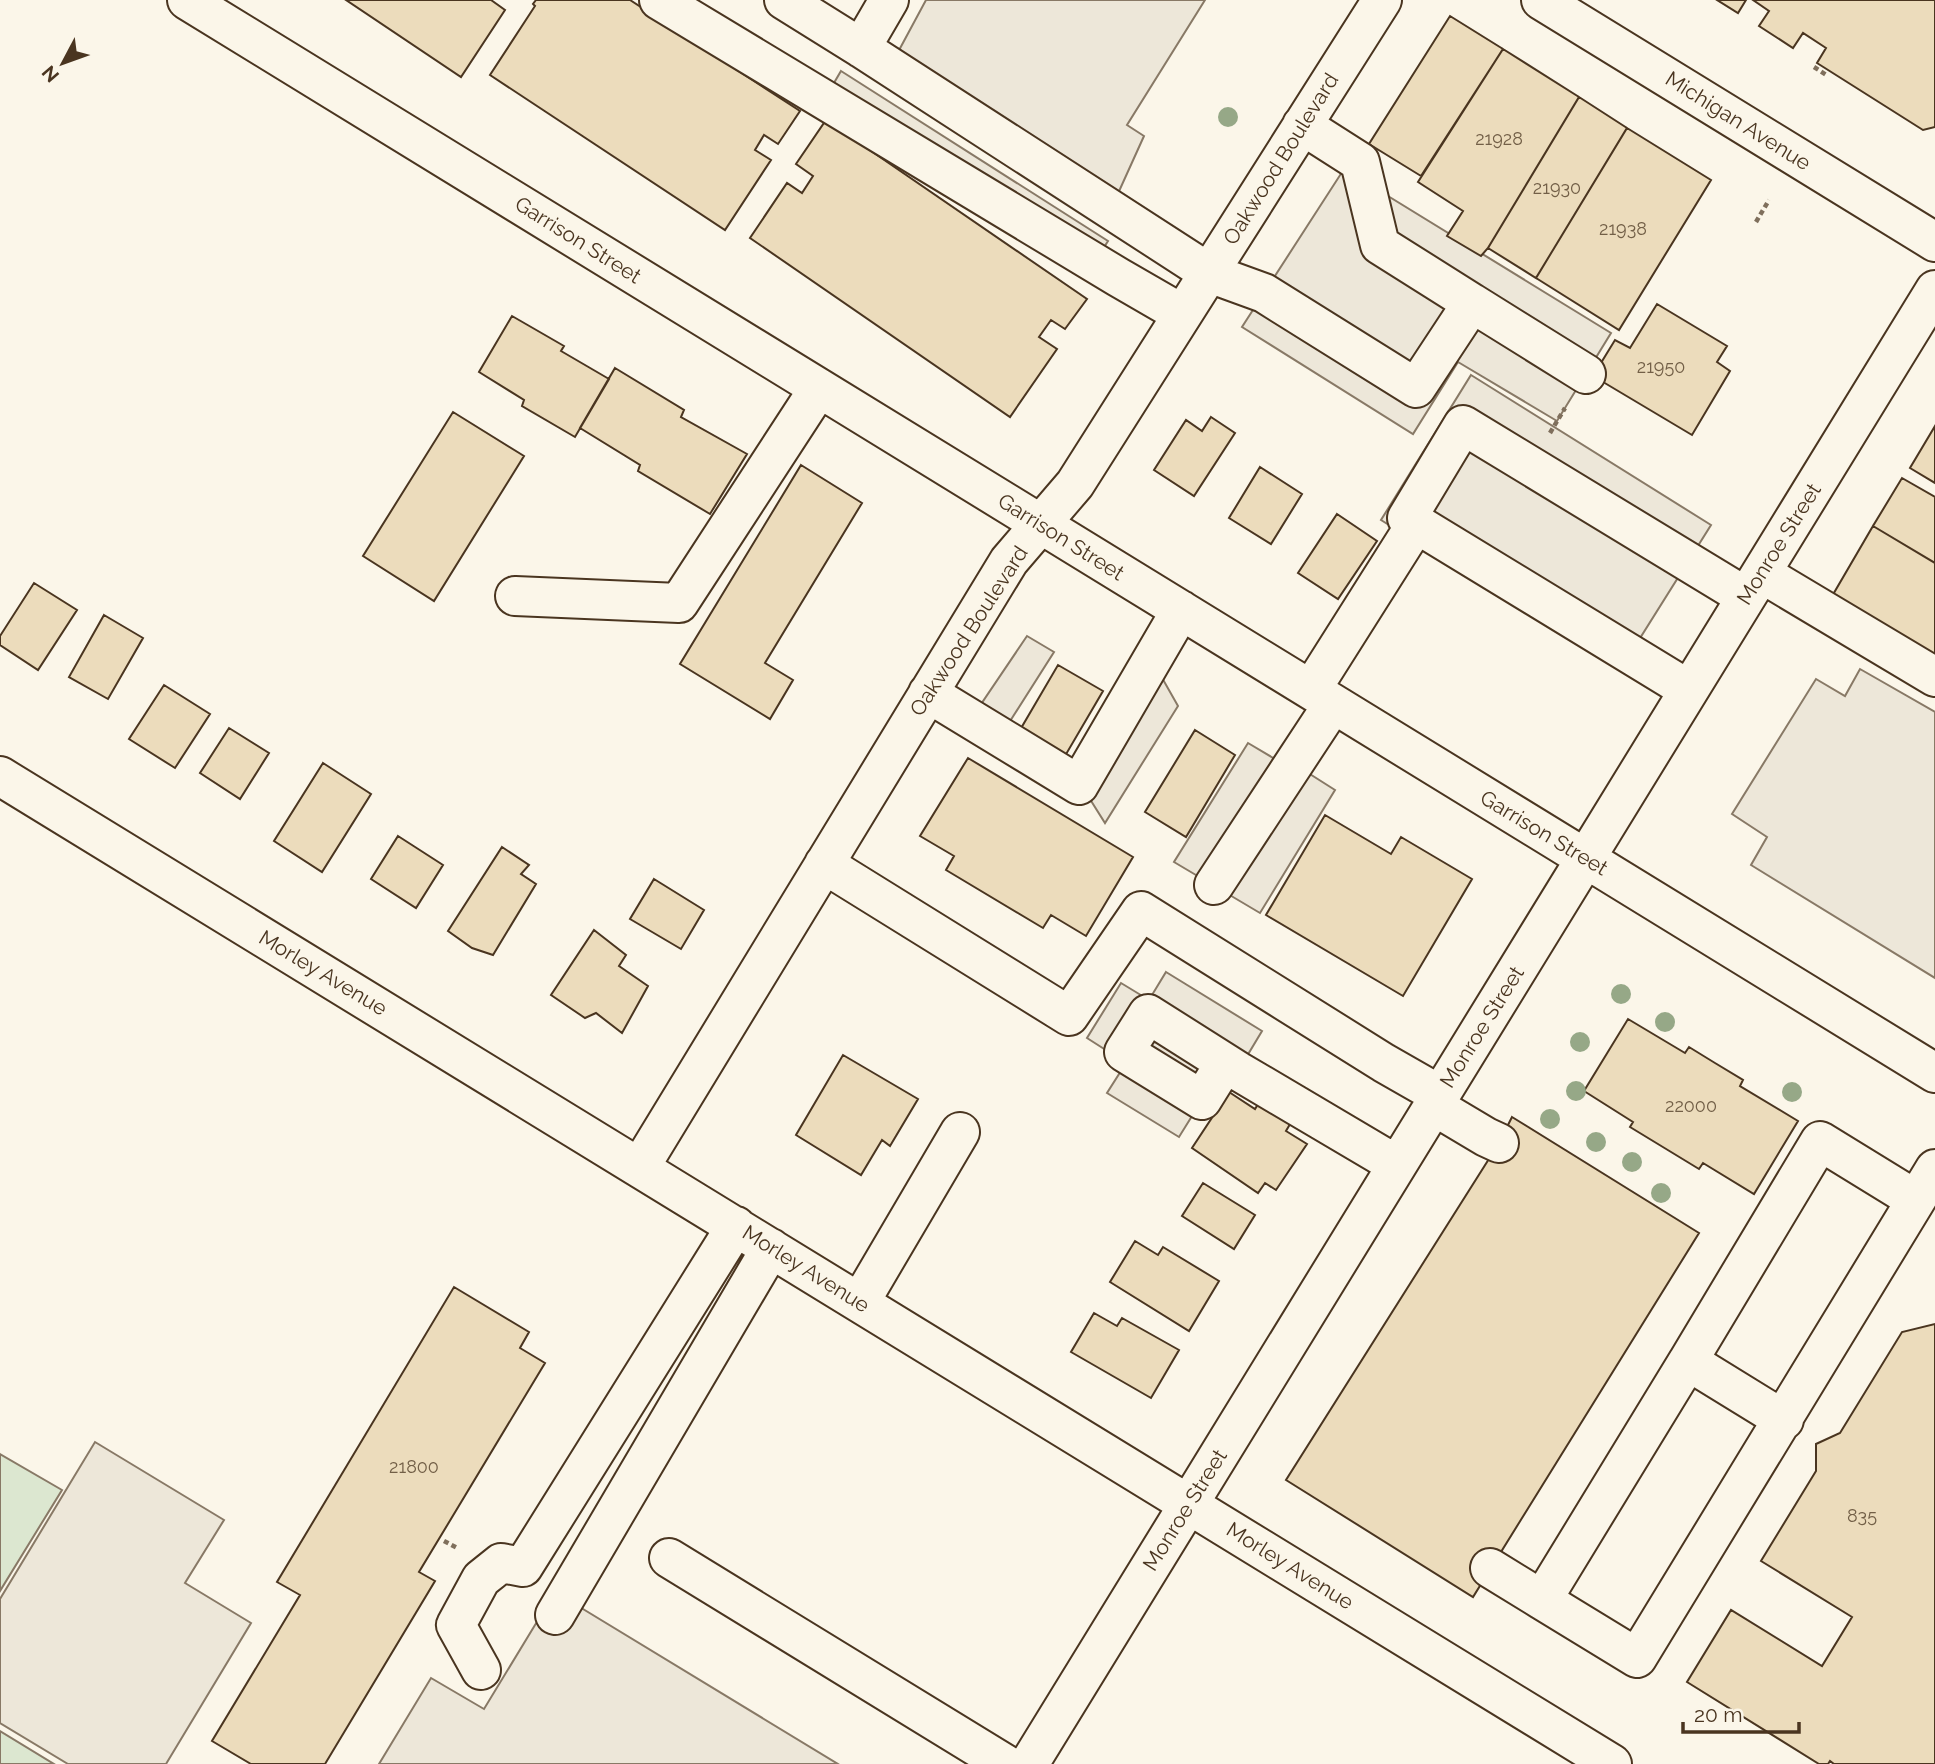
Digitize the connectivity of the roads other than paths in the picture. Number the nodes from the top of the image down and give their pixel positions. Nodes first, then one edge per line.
1 (187, 0) edge
2 (659, 0) edge
3 (784, 0) edge
4 (889, 0) edge
5 (1382, 0) edge
6 (1541, 0) edge
7 (861, 48) junction
8 (1302, 125) junction
9 (1935, 242) edge
10 (1209, 273) junction
11 (1935, 290) edge
12 (1472, 303) junction
13 (1182, 314) junction
14 (819, 388) junction
15 (1577, 389) road end
16 (1041, 524) junction
17 (1416, 524) junction
18 (1753, 585) junction
19 (515, 596) dead end
20 (1181, 610) junction
21 (1935, 677) edge
22 (1689, 690) junction
23 (929, 693) junction
24 (1322, 697) junction
25 (0, 776) edge
26 (1586, 859) junction
27 (824, 864) junction
28 (1214, 886) dead end
29 (1224, 1063) dead end
30 (1935, 1073) edge
31 (1437, 1101) junction
32 (960, 1132) dead end
33 (1499, 1143) dead end
34 (1397, 1165) junction
35 (640, 1167) junction
36 (1926, 1185) edge
37 (736, 1226) junction
38 (771, 1248) junction
39 (860, 1303) junction
40 (1688, 1361) junction
41 (1784, 1420) junction
42 (1189, 1504) junction
43 (669, 1558) dead end
44 (1490, 1568) dead end
45 (1542, 1600) junction
46 (555, 1615) dead end
47 (481, 1670) dead end
48 (1005, 1764) edge
49 (1029, 1764) edge
50 (1612, 1764) edge

1 - 14 street, Garrison Street
2 - 13 street
3 - 7 street
4 - 7 street
5 - 8 street, Oakwood Boulevard
6 - 9 street, Michigan Avenue
7 - 10 street
8 - 10 street, Oakwood Boulevard
8 - 12 street
10 - 12 street
10 - 13 street, Oakwood Boulevard
11 - 18 street, Monroe Street
12 - 15 street
13 - 16 street, Oakwood Boulevard
14 - 16 street, Garrison Street
14 - 19 street
16 - 20 street, Garrison Street
16 - 23 street, Oakwood Boulevard
17 - 18 street
17 - 22 street
17 - 24 street
18 - 21 street
18 - 22 street, Monroe Street
20 - 23 street
20 - 24 street, Garrison Street
22 - 26 street, Monroe Street
23 - 27 street, Oakwood Boulevard
24 - 26 street, Garrison Street
24 - 28 street
25 - 35 street, Morley Avenue
26 - 30 street, Garrison Street
26 - 31 street, Monroe Street
27 - 31 street
27 - 35 street, Oakwood Boulevard
29 - 34 street
31 - 33 street
31 - 34 street, Monroe Street
32 - 39 street
34 - 42 street, Monroe Street
35 - 37 street, Morley Avenue
36 - 40 street
36 - 41 street
37 - 38 street, Morley Avenue
37 - 47 street
38 - 39 street, Morley Avenue
38 - 46 street
39 - 42 street, Morley Avenue
40 - 41 street
40 - 45 street
41 - 45 street
42 - 49 street, Monroe Street
42 - 50 street, Morley Avenue
43 - 48 street
44 - 45 street

